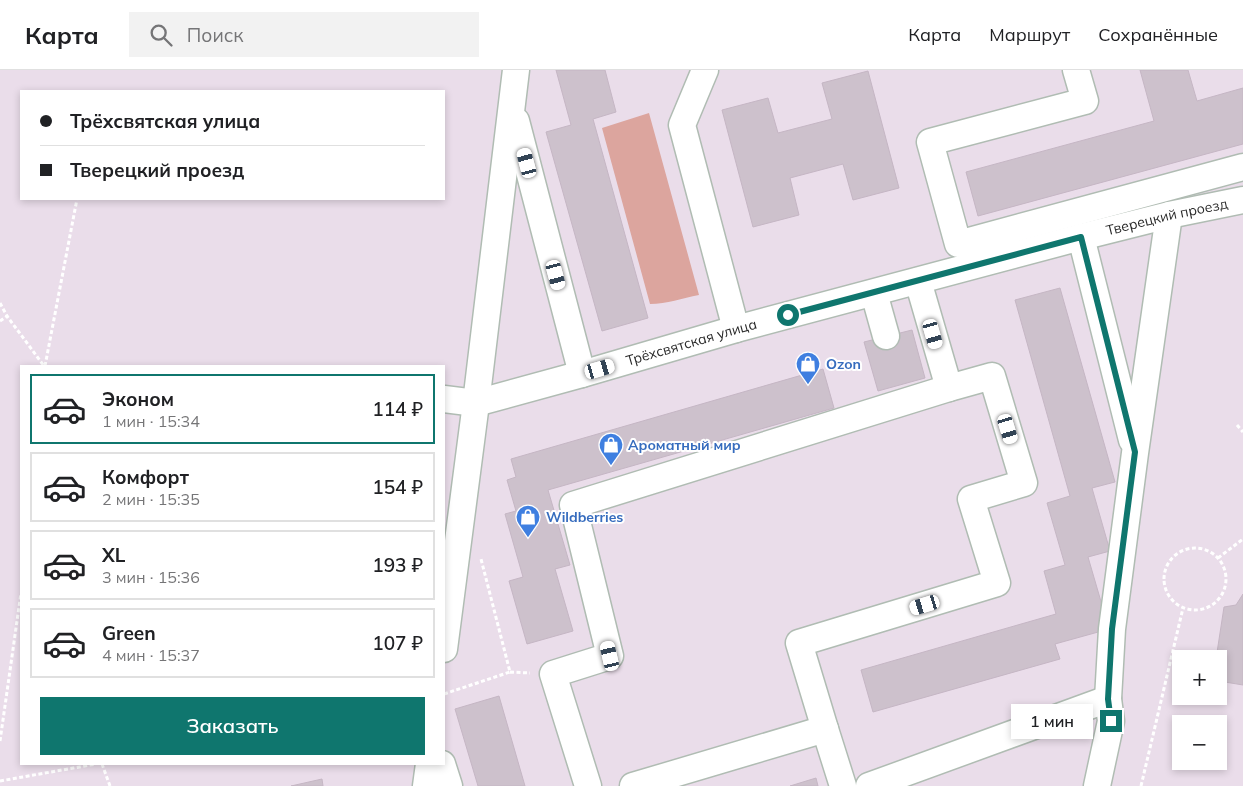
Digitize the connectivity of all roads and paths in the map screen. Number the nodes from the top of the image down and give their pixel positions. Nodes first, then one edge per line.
1 (516, 70) edge
2 (705, 70) edge
3 (1076, 70) edge
4 (512, 107) junction
5 (1243, 167) edge
6 (77, 200) edge
7 (1243, 200) edge
8 (1169, 215) junction
9 (1081, 237) junction
10 (918, 281) junction
11 (874, 293) junction
12 (0, 303) edge
13 (7, 316) junction
14 (0, 321) edge
15 (736, 328) junction
16 (886, 336) dead end
17 (44, 365) edge
18 (45, 365) edge
19 (582, 374) junction
20 (949, 388) junction
21 (445, 399) edge
22 (476, 403) junction
23 (1238, 425) dead end
24 (1243, 432) edge
25 (1135, 452) junction
26 (1243, 539) edge
27 (479, 551) dead end
28 (1218, 558) junction
29 (20, 601) edge
30 (1183, 608) junction
31 (445, 641) edge
32 (445, 694) edge
33 (1108, 699) junction
34 (825, 730) junction
35 (0, 741) edge
36 (90, 765) edge
37 (102, 765) edge
38 (429, 765) edge
39 (442, 765) edge
40 (0, 781) edge
41 (110, 786) edge
42 (426, 786) edge
43 (448, 786) edge
44 (588, 786) edge
45 (633, 786) edge
46 (843, 786) edge
47 (869, 786) edge
48 (1097, 786) edge
49 (1141, 786) edge

1 - 4 lane
2 - 15 lane
3 - 5 lane
4 - 19 lane
4 - 22 lane
6 - 18 path
7 - 8 lane, Тверецкий проезд
8 - 9 lane, Тверецкий проезд
8 - 25 lane
9 - 10 lane, Трёхсвятская улица
9 - 25 lane
10 - 11 lane, Трёхсвятская улица
10 - 20 lane
11 - 15 lane, Трёхсвятская улица
11 - 16 lane
12 - 13 path
13 - 14 path
13 - 17 path
15 - 19 lane, Трёхсвятская улица
19 - 22 lane, Трёхсвятская улица
20 - 34 lane
20 - 44 lane
21 - 22 lane
22 - 31 lane
23 - 24 path
25 - 33 lane
26 - 28 path
27 - 32 path
28 - 30 path
28 - 30 path
29 - 35 path
30 - 49 path
33 - 47 lane
33 - 48 lane
34 - 45 lane
34 - 46 lane
36 - 40 path
37 - 41 path
38 - 42 lane
39 - 43 lane

